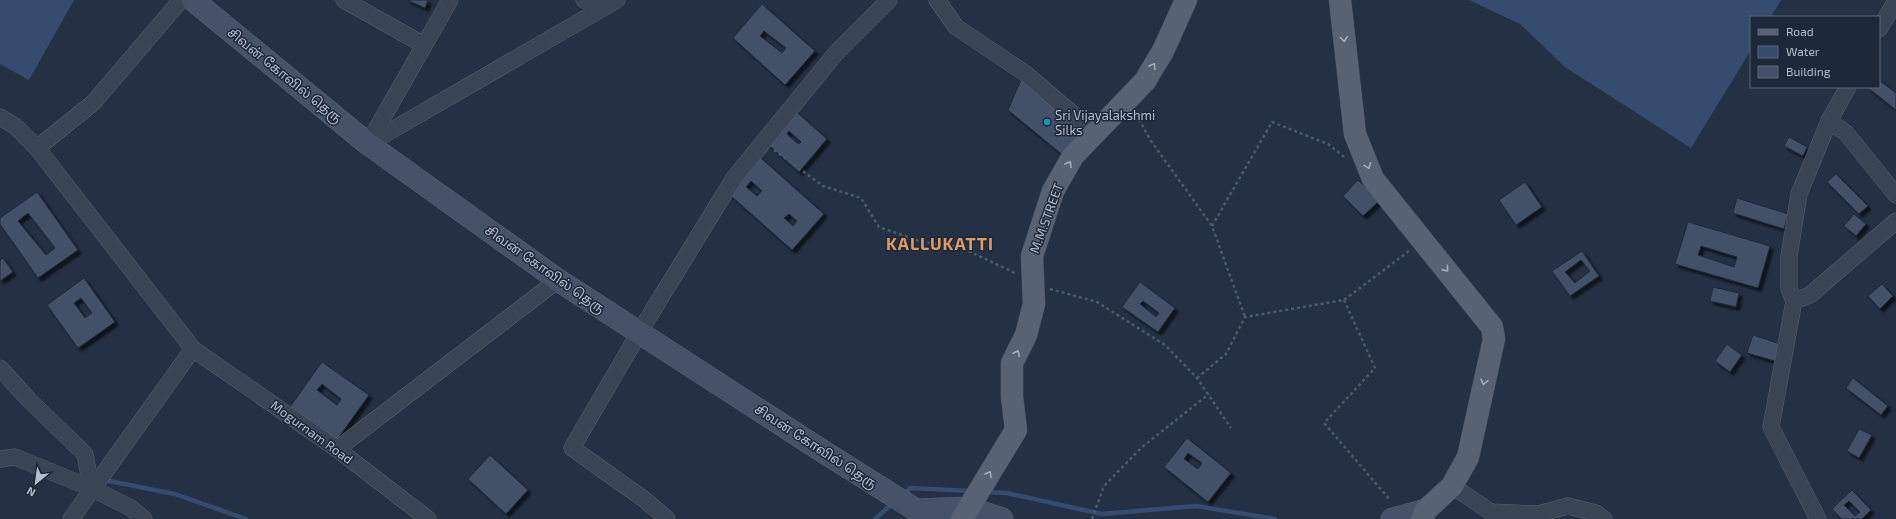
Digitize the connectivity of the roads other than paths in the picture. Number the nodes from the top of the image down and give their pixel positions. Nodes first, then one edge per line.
1 (181, 0) edge
2 (193, 0) edge
3 (344, 0) edge
4 (450, 0) edge
5 (584, 0) edge
6 (618, 0) edge
7 (889, 0) edge
8 (937, 0) edge
9 (1186, 0) edge
10 (1340, 0) edge
11 (1896, 1) edge
12 (602, 9) junction
13 (1880, 27) edge
14 (424, 45) junction
15 (1847, 88) edge
16 (0, 117) edge
17 (1829, 121) junction
18 (1095, 133) junction
19 (368, 144) junction
20 (37, 148) junction
21 (1896, 195) edge
22 (1896, 221) edge
23 (558, 280) junction
24 (1794, 301) junction
25 (639, 332) junction
26 (193, 349) junction
27 (0, 368) edge
28 (337, 449) junction
29 (0, 459) edge
30 (1452, 486) junction
31 (91, 488) junction
32 (965, 513) edge
33 (919, 515) edge
34 (1411, 516) edge
35 (71, 519) edge
36 (144, 519) edge
37 (428, 519) edge
38 (667, 519) edge
39 (1002, 519) edge
40 (1604, 519) edge
41 (1818, 519) edge

1 - 20 street
2 - 19 street, சிவன் கோவில் தெரு
3 - 14 street
4 - 14 street
5 - 12 street
6 - 12 street
7 - 25 street
8 - 18 street
18 -> 9 main road, M.M.STREET
10 -> 30 main road
11 - 13 street
12 - 19 street
14 - 19 street
15 - 17 street
16 - 20 street, Mogurnam Road
17 - 21 street
17 - 24 street
32 -> 18 main road, M.M.STREET
19 - 23 street, சிவன் கோவில் தெரு
20 - 26 street, Mogurnam Road
22 - 24 street
23 - 25 street, சிவன் கோவில் தெரு
23 - 28 street
24 - 41 street
25 - 33 street, சிவன் கோவில் தெரு
25 - 38 street
26 - 28 street, Mogurnam Road
26 - 31 street
27 - 31 street
28 - 37 street, Mogurnam Road
29 - 31 street
30 - 34 main road
30 - 40 street
31 - 35 street
31 - 36 street
32 - 33 street
32 - 39 street

